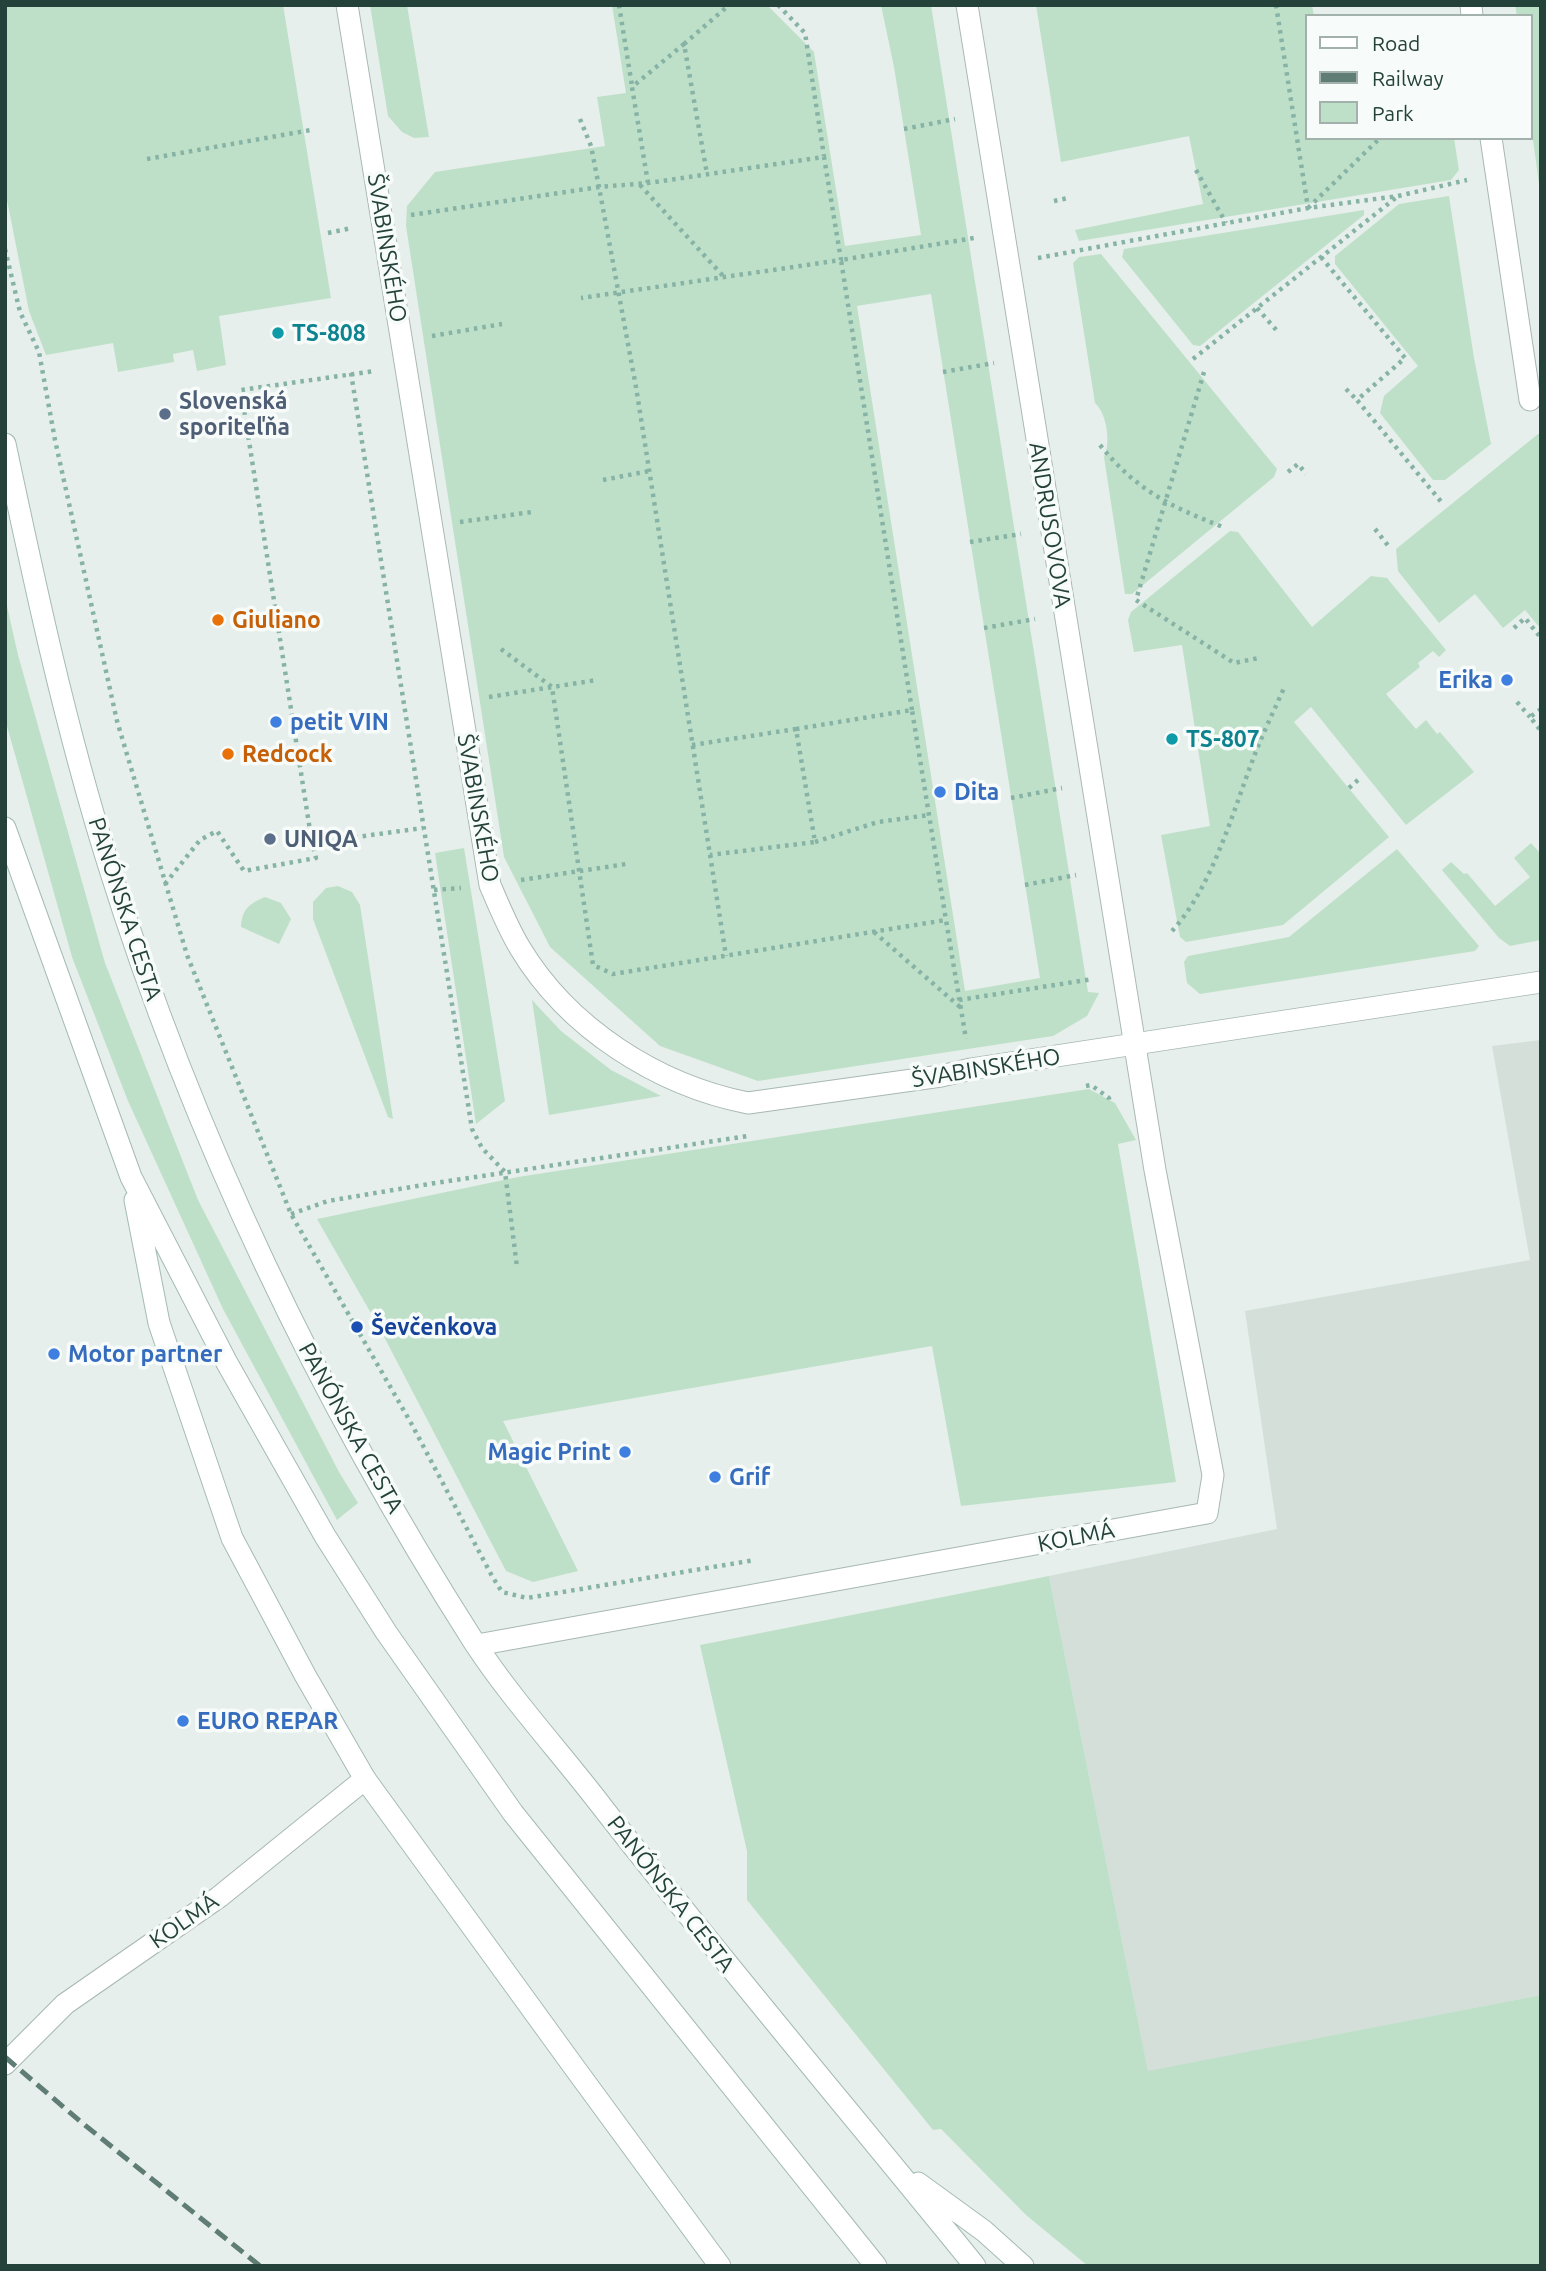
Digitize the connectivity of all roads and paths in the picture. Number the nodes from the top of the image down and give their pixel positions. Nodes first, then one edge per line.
1 (347, 5) edge
2 (619, 5) edge
3 (729, 5) edge
4 (778, 5) edge
5 (967, 5) edge
6 (1276, 5) edge
7 (684, 44) junction
8 (632, 87) junction
9 (580, 119) dead end
10 (956, 119) dead end
11 (312, 130) dead end
12 (904, 130) dead end
13 (1378, 140) edge
14 (1491, 140) edge
15 (824, 157) junction
16 (147, 159) dead end
17 (1196, 170) dead end
18 (707, 174) junction
19 (648, 183) junction
20 (640, 184) junction
21 (599, 187) junction
22 (1498, 187) junction
23 (1398, 195) junction
24 (1068, 198) dead end
25 (1054, 201) dead end
26 (1308, 208) junction
27 (382, 222) junction
28 (1226, 223) junction
29 (328, 233) dead end
30 (5, 249) edge
31 (977, 250) dead end
32 (1321, 257) junction
33 (841, 260) junction
34 (1007, 264) junction
35 (725, 277) junction
36 (618, 293) junction
37 (581, 298) dead end
38 (1257, 308) junction
39 (502, 324) dead end
40 (1279, 333) dead end
41 (993, 351) dead end
42 (404, 354) junction
43 (1194, 359) dead end
44 (943, 372) dead end
45 (1204, 372) dead end
46 (351, 373) junction
47 (1346, 389) dead end
48 (1357, 400) junction
49 (1530, 400) dead end
50 (5, 444) edge
51 (1100, 445) dead end
52 (649, 471) junction
53 (1288, 472) dead end
54 (1306, 474) dead end
55 (603, 480) dead end
56 (1165, 503) junction
57 (1443, 504) dead end
58 (532, 512) dead end
59 (1223, 527) dead end
60 (432, 528) junction
61 (1375, 529) dead end
62 (970, 542) dead end
63 (1024, 546) dead end
64 (1390, 548) dead end
65 (1034, 607) dead end
66 (1036, 619) junction
67 (984, 628) dead end
68 (1514, 628) dead end
69 (1038, 632) dead end
70 (1541, 638) edge
71 (501, 649) dead end
72 (1259, 658) dead end
73 (597, 680) dead end
74 (552, 687) junction
75 (1284, 688) dead end
76 (460, 702) junction
77 (1517, 702) dead end
78 (1541, 709) edge
79 (912, 710) junction
80 (1530, 717) junction
81 (796, 729) junction
82 (1541, 731) edge
83 (692, 744) junction
84 (1061, 775) dead end
85 (1357, 780) dead end
86 (1063, 788) junction
87 (1349, 788) dead end
88 (1011, 799) dead end
89 (1065, 800) dead end
90 (929, 815) junction
91 (5, 828) edge
92 (424, 828) junction
93 (815, 842) junction
94 (312, 843) junction
95 (710, 855) junction
96 (1074, 863) dead end
97 (626, 864) dead end
98 (580, 871) junction
99 (1076, 875) junction
100 (165, 884) junction
101 (490, 885) junction
102 (1025, 885) dead end
103 (1079, 888) dead end
104 (433, 890) junction
105 (946, 920) junction
106 (1172, 931) dead end
107 (874, 932) junction
108 (726, 956) junction
109 (1091, 966) dead end
110 (1541, 982) edge
111 (959, 1000) junction
112 (960, 1007) junction
113 (1135, 1044) junction
114 (971, 1069) junction
115 (1078, 1087) dead end
116 (1111, 1111) dead end
117 (761, 1134) dead end
118 (505, 1172) junction
119 (131, 1177) junction
120 (291, 1214) junction
121 (517, 1267) dead end
122 (761, 1559) dead end
123 (477, 1645) junction
124 (365, 1779) junction
125 (5, 2064) edge
126 (892, 2164) junction
127 (720, 2266) edge
128 (877, 2266) edge
129 (975, 2266) edge
130 (1023, 2266) edge

1 - 27 main road, ŠVABINSKÉHO
2 - 8 path
3 - 7 path
4 - 15 path
5 - 34 main road, ANDRUSOVOVA
6 - 26 path
7 - 8 path
7 - 18 path
8 - 19 path
9 - 21 path
10 - 12 path
11 - 16 path
13 - 26 path
14 - 22 main road
15 - 18 path
15 - 33 path
17 - 28 path
18 - 19 path
19 - 20 path
20 - 21 path
20 - 35 path
21 - 27 path
21 - 36 path
22 - 23 path
22 - 49 main road
23 - 26 path
23 - 32 path
24 - 25 path
26 - 28 path
27 - 29 path
27 - 42 main road, ŠVABINSKÉHO
28 - 34 path
30 - 100 path
31 - 33 path
32 - 38 path
32 - 48 path
33 - 35 path
33 - 79 path
34 - 113 main road, ANDRUSOVOVA
35 - 36 path
36 - 37 path
36 - 52 path
38 - 40 path
38 - 43 path
39 - 42 path
41 - 44 path
42 - 46 path
42 - 60 main road, ŠVABINSKÉHO
45 - 56 path
46 - 92 path
46 - 94 path
47 - 48 path
48 - 57 path
50 - 123 main road, PANÓNSKA CESTA
51 - 56 path
52 - 55 path
52 - 83 path
53 - 54 path
56 - 59 path
56 - 72 path
58 - 60 path
60 - 76 main road, ŠVABINSKÉHO
61 - 64 path
62 - 63 path
65 - 66 path
66 - 67 path
66 - 69 path
68 - 70 path
71 - 74 path
73 - 74 path
74 - 76 path
74 - 98 path
75 - 106 path
76 - 101 main road, ŠVABINSKÉHO
77 - 80 path
78 - 80 path
79 - 81 path
79 - 90 path
80 - 82 path
81 - 83 path
81 - 93 path
83 - 95 path
84 - 86 path
85 - 87 path
86 - 88 path
86 - 89 path
90 - 93 path
90 - 105 path
91 - 119 main road
92 - 94 path
92 - 104 path
93 - 95 path
94 - 100 path
95 - 108 path
96 - 99 path
97 - 98 path
98 - 101 path
98 - 108 path
99 - 102 path
99 - 103 path
100 - 120 path
101 - 104 path
101 - 114 main road, ŠVABINSKÉHO
104 - 118 path
105 - 107 path
105 - 111 path
107 - 108 path
107 - 112 path
109 - 111 path
110 - 113 main road, ŠVABINSKÉHO
111 - 112 path
112 - 114 path
113 - 114 main road, ŠVABINSKÉHO
113 - 123 main road, KOLMÁ
115 - 116 path
117 - 118 path
118 - 120 path
118 - 121 path
119 - 124 main road
119 - 128 main road
120 - 122 path
123 - 126 main road, PANÓNSKA CESTA
124 - 125 main road, KOLMÁ
124 - 127 main road
126 - 129 main road, PANÓNSKA CESTA
126 - 130 main road

